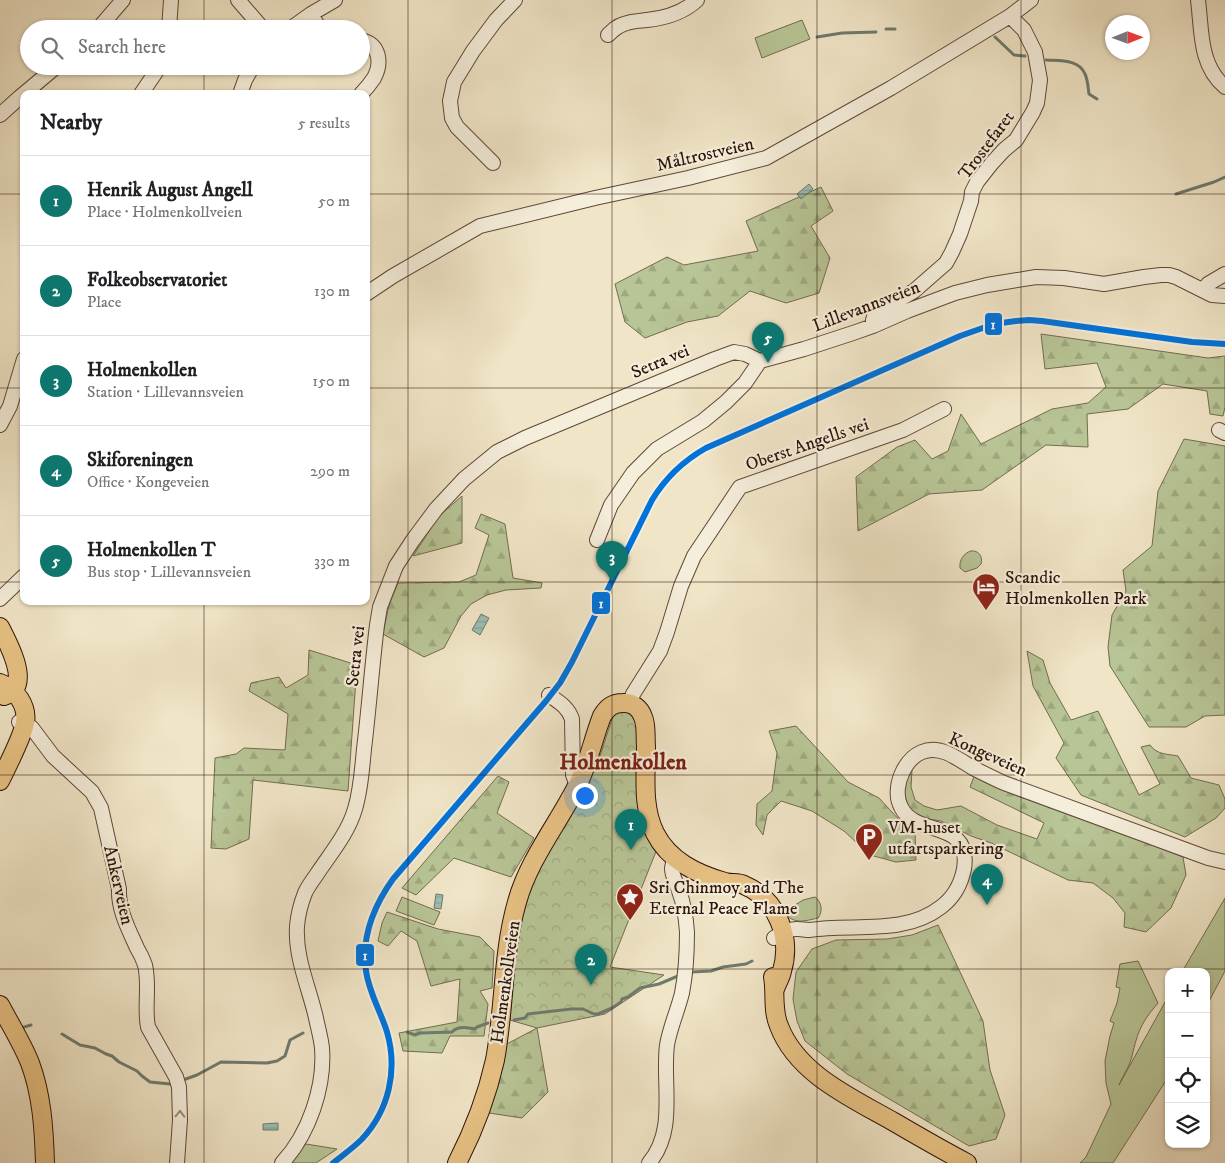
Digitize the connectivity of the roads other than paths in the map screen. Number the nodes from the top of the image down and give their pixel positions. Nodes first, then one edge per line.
1 (123, 0) edge
2 (171, 0) edge
3 (238, 0) edge
4 (336, 0) edge
5 (514, 0) edge
6 (697, 0) edge
7 (1032, 0) edge
8 (1198, 0) edge
9 (310, 14) junction
10 (1010, 16) junction
11 (106, 20) edge
12 (170, 20) edge
13 (255, 20) edge
14 (302, 20) edge
15 (314, 20) edge
16 (608, 35) dead end
17 (370, 43) edge
18 (46, 75) edge
19 (154, 75) edge
20 (248, 75) edge
21 (1225, 87) edge
22 (27, 90) edge
23 (144, 90) edge
24 (242, 90) edge
25 (364, 90) edge
26 (20, 96) edge
27 (0, 116) edge
28 (493, 163) dead end
29 (1225, 274) edge
30 (1203, 290) junction
31 (370, 291) edge
32 (1225, 296) edge
33 (873, 326) junction
34 (760, 361) junction
35 (20, 372) edge
36 (944, 409) dead end
37 (0, 425) edge
38 (597, 540) dead end
39 (20, 580) edge
40 (0, 599) edge
41 (0, 627) edge
42 (4, 690) edge
43 (549, 695) dead end
44 (630, 703) junction
45 (21, 727) junction
46 (0, 781) edge
47 (578, 785) junction
48 (674, 858) junction
49 (1225, 862) edge
50 (780, 936) junction
51 (0, 1005) edge
52 (45, 1163) edge
53 (177, 1163) edge
54 (282, 1163) edge
55 (457, 1163) edge
56 (649, 1163) edge
57 (967, 1163) edge

1 - 11 street
2 - 12 street
3 - 13 street
4 - 9 street
5 - 28 street
6 - 16 street
7 - 10 street, Måltrostveien
8 - 21 street
9 - 14 street
9 - 15 street
10 - 31 street, Måltrostveien
10 - 33 street, Trostefaret
17 - 25 street
18 - 22 street
19 - 23 street
20 - 24 street
26 - 27 street
29 - 30 street
30 - 32 street, Lillevannsveien
30 - 33 street, Lillevannsveien
33 - 34 street, Lillevannsveien
34 - 38 street
34 - 54 street, Setra vei
35 - 37 street
36 - 44 street, Oberst Angells vei
39 - 40 street
41 - 42 main road
42 - 45 main road
43 - 47 street
44 - 47 main road, Holmenkollveien
44 - 48 main road
45 - 46 main road
53 -> 45 street, Ankerveien
47 - 55 main road, Holmenkollveien
48 - 50 main road
48 - 56 street
49 - 50 street, Kongeveien
50 - 57 main road
51 - 52 main road

